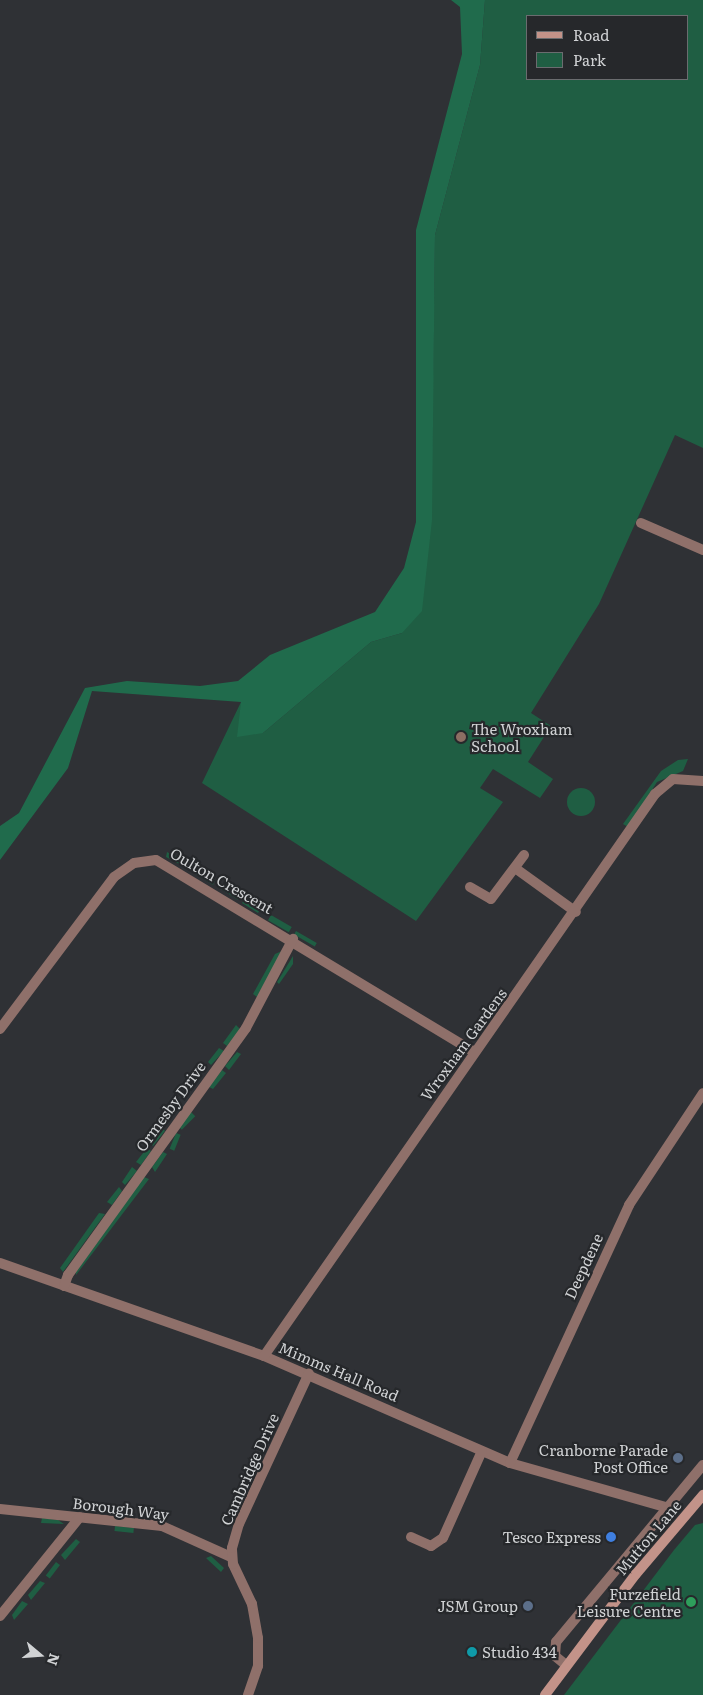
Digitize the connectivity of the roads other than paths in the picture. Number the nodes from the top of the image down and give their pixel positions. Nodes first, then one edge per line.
1 (641, 523) dead end
2 (703, 550) edge
3 (703, 781) edge
4 (524, 855) dead end
5 (515, 868) junction
6 (470, 887) dead end
7 (576, 912) junction
8 (293, 939) junction
9 (0, 1029) edge
10 (474, 1052) junction
11 (703, 1093) edge
12 (0, 1263) edge
13 (64, 1286) junction
14 (264, 1356) junction
15 (309, 1373) junction
16 (482, 1452) junction
17 (510, 1463) junction
18 (703, 1464) edge
19 (703, 1495) edge
20 (665, 1507) junction
21 (0, 1509) edge
22 (80, 1517) junction
23 (411, 1537) dead end
24 (232, 1558) junction
25 (0, 1616) edge
26 (566, 1665) junction
27 (248, 1695) edge
28 (545, 1695) edge

1 - 2 street
3 - 7 street, Wroxham Gardens
4 - 5 street
5 - 6 street
5 - 7 street
7 - 10 street, Wroxham Gardens
8 - 9 street, Oulton Crescent
8 - 10 street, Oulton Crescent
8 - 13 street, Ormesby Drive
10 - 14 street, Wroxham Gardens
11 - 17 street, Deepdene
12 - 13 street, Mimms Hall Road
13 - 14 street, Mimms Hall Road
14 - 15 street, Mimms Hall Road
15 - 16 street, Mimms Hall Road
15 - 24 street, Cambridge Drive
16 - 17 street, Mimms Hall Road
16 - 23 street
17 - 20 street, Mimms Hall Road
18 - 20 street
19 - 26 main road, Mutton Lane
20 - 26 street
21 - 22 street, Borough Way
22 - 24 street, Borough Way
22 - 25 street
24 - 27 street
26 - 28 main road, Mutton Lane

